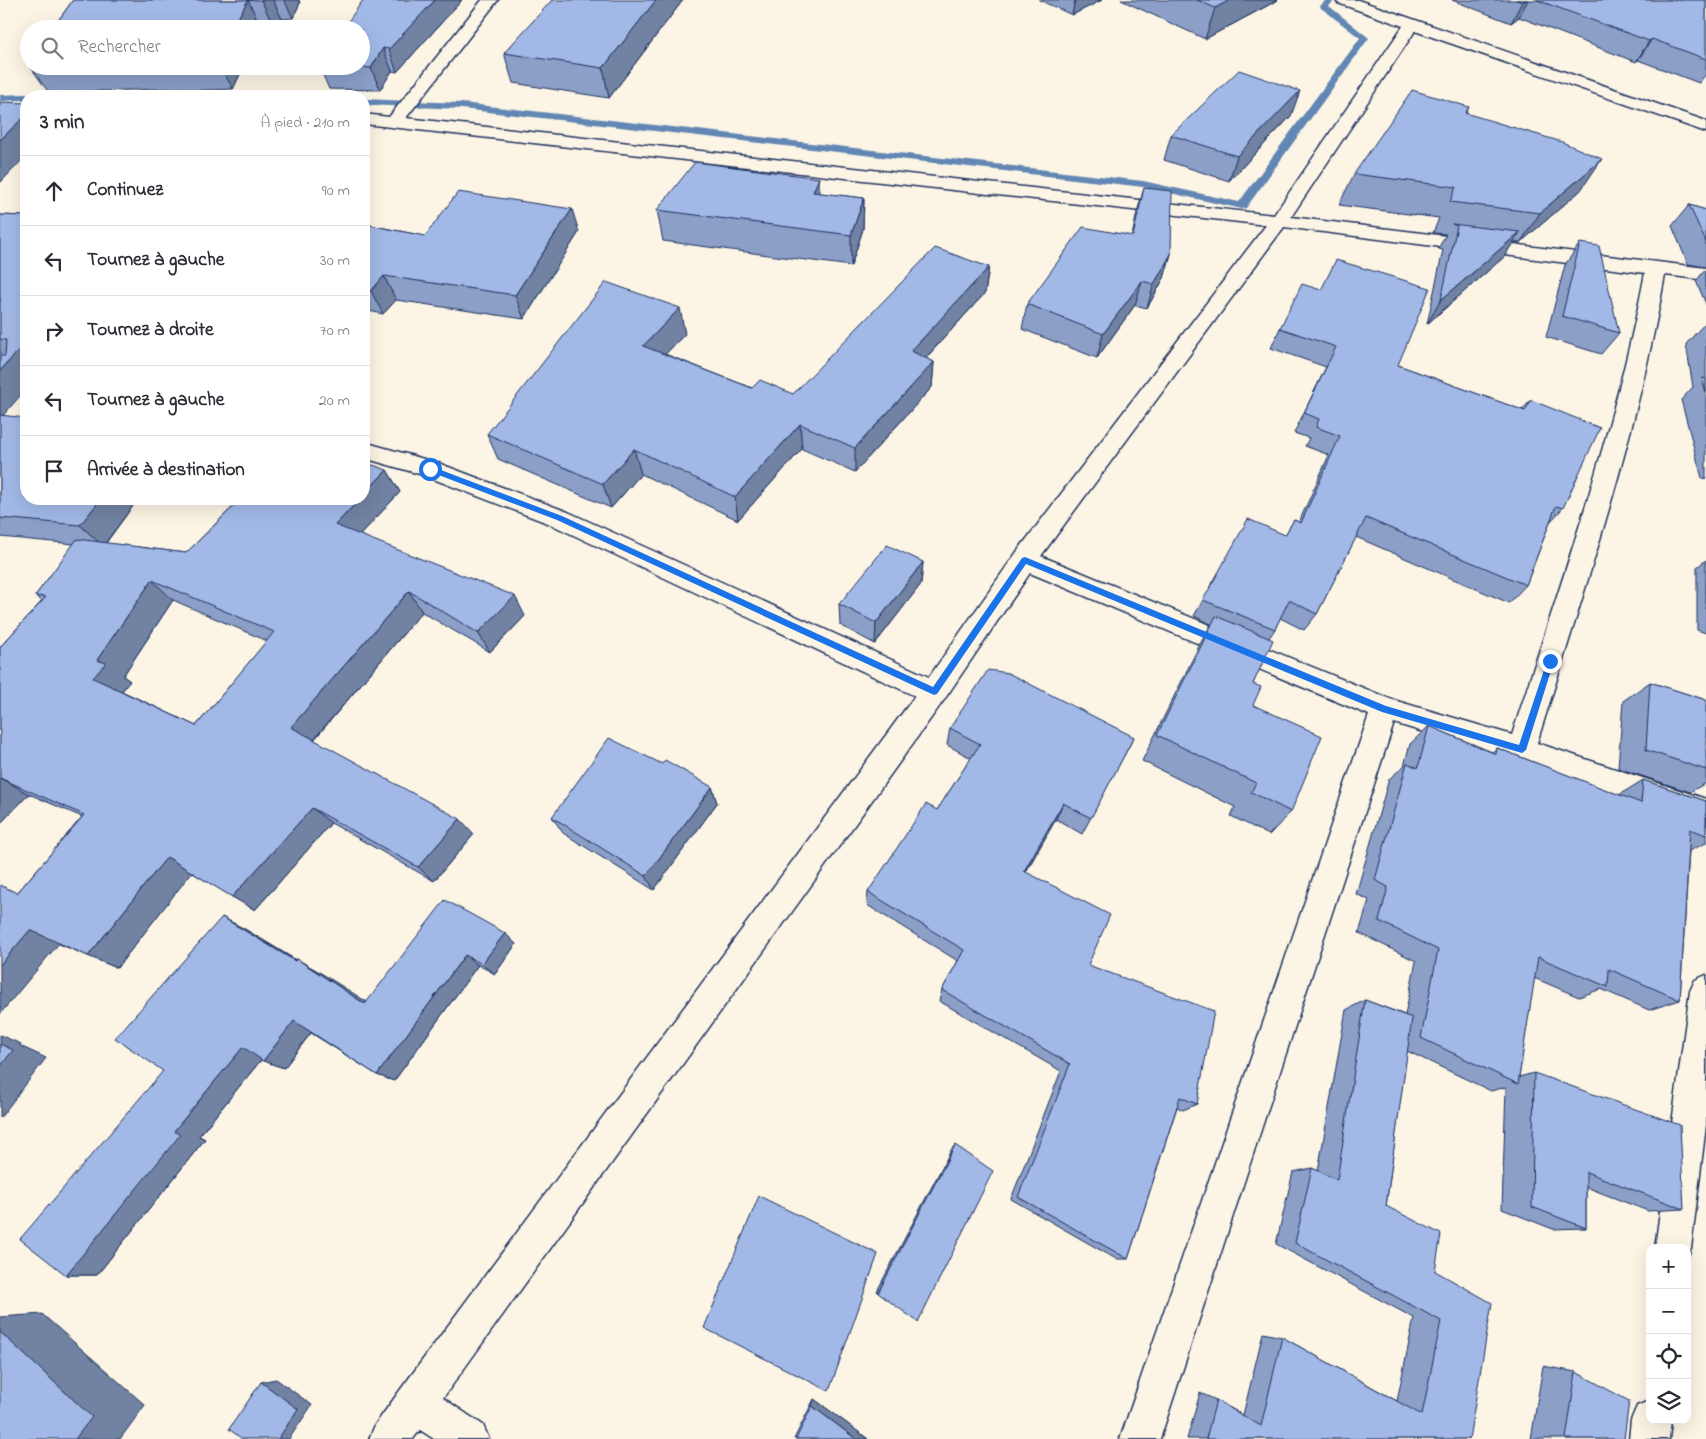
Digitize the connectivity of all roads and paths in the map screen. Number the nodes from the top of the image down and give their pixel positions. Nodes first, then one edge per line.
1 (490, 0) edge
2 (1348, 2) edge
3 (1412, 24) junction
4 (404, 109) junction
5 (370, 118) edge
6 (1706, 128) edge
7 (1279, 221) junction
8 (1656, 268) junction
9 (1706, 274) edge
10 (370, 452) edge
11 (1025, 560) junction
12 (934, 692) junction
13 (1385, 709) junction
14 (1522, 750) junction
15 (1706, 812) edge
16 (1706, 991) edge
17 (1674, 1244) edge
18 (414, 1403) junction
19 (1651, 1424) edge
20 (389, 1439) edge
21 (469, 1439) edge
22 (1140, 1439) edge
23 (1649, 1439) edge

1 - 4 street
2 - 3 street
3 - 6 street
3 - 7 street
4 - 5 street
4 - 7 street
7 - 8 street
7 - 11 street
8 - 9 street
8 - 14 street
10 - 12 street
11 - 12 street
11 - 13 street
12 - 18 street
13 - 14 street
13 - 22 street
14 - 15 street
16 - 17 street
18 - 20 street
18 - 21 street
19 - 23 street

